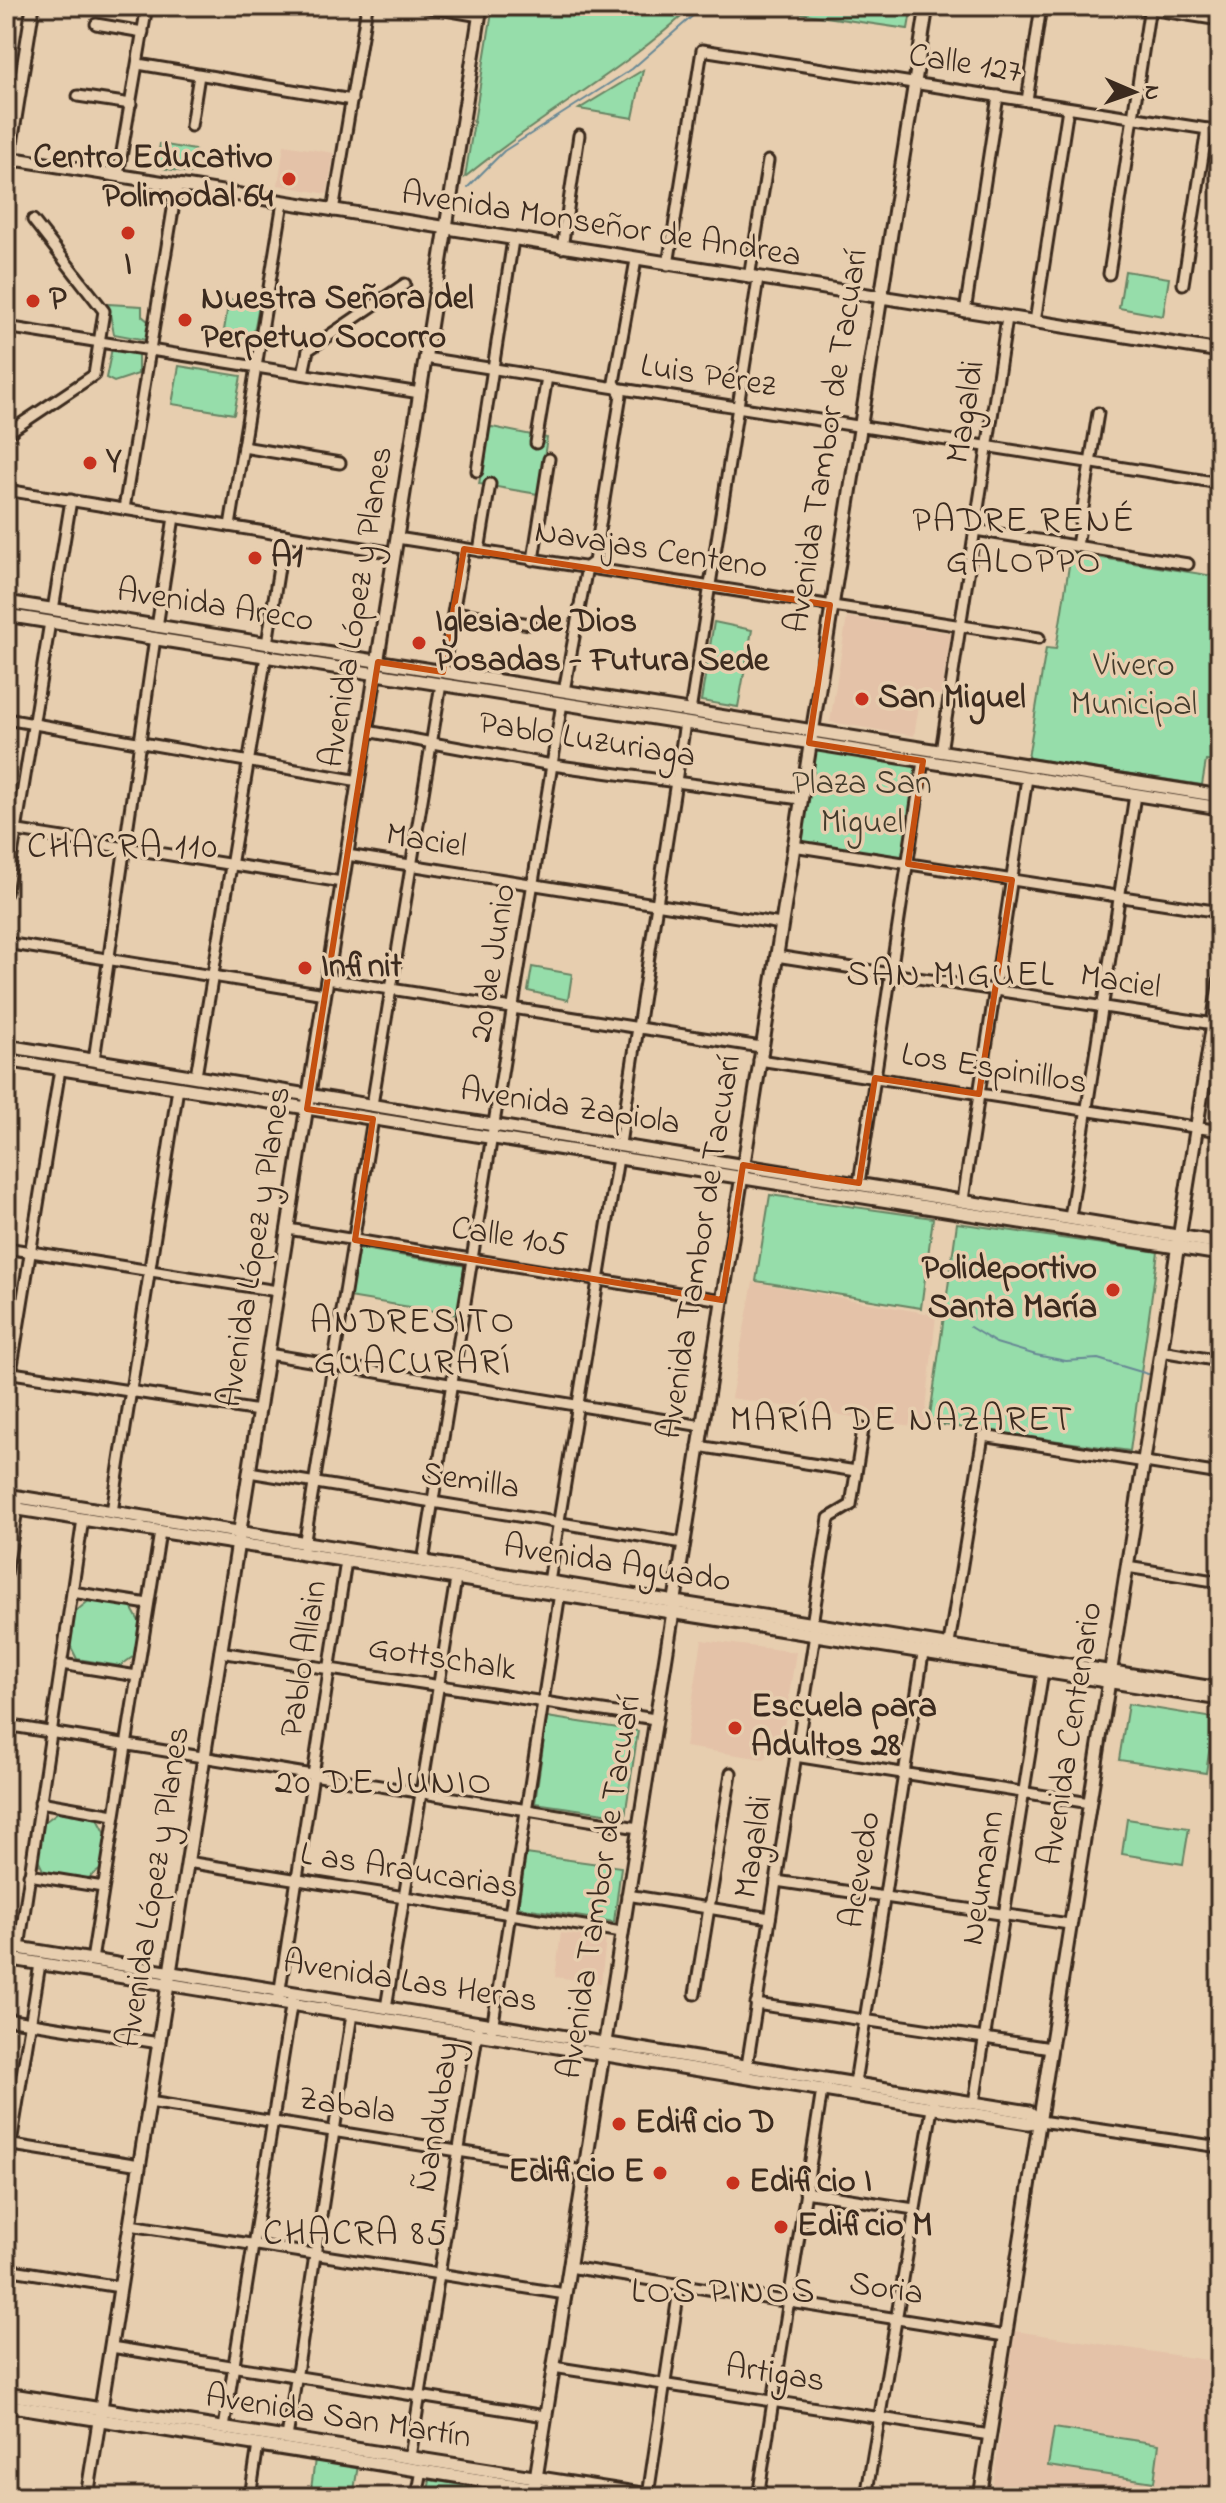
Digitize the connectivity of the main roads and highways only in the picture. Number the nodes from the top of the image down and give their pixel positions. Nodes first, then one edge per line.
1 (33, 6) edge
2 (927, 6) edge
3 (480, 11) edge
4 (8, 150) edge
5 (21, 160) junction
6 (7, 167) edge
7 (445, 229) junction
8 (880, 299) junction
9 (1220, 351) edge
10 (6, 602) edge
11 (6, 615) edge
12 (52, 616) junction
13 (377, 668) junction
14 (810, 737) junction
15 (1220, 796) edge
16 (1220, 808) edge
17 (1220, 979) edge
18 (1216, 1024) edge
19 (6, 1046) edge
20 (6, 1060) edge
21 (309, 1095) junction
22 (307, 1109) junction
23 (743, 1165) junction
24 (741, 1178) junction
25 (1179, 1243) junction
26 (1220, 1243) edge
27 (1220, 1254) edge
28 (6, 1495) edge
29 (14, 1504) edge
30 (238, 1538) junction
31 (303, 1548) junction
32 (673, 1608) junction
33 (814, 1628) junction
34 (948, 1652) junction
35 (1110, 1677) junction
36 (1220, 1689) edge
37 (1220, 1699) edge
38 (12, 1947) edge
39 (6, 1958) edge
40 (169, 1979) junction
41 (286, 1997) junction
42 (478, 2028) junction
43 (604, 2049) junction
44 (746, 2072) junction
45 (854, 2089) junction
46 (933, 2102) junction
47 (1040, 2121) junction
48 (6, 2394) edge
49 (6, 2405) edge
50 (100, 2414) junction
51 (535, 2488) edge
52 (87, 2497) edge
53 (588, 2497) edge
54 (661, 2497) edge
55 (980, 2497) edge

1 - 4 main road
2 - 8 main road, Avenida Tambor de Tacuarí
3 - 7 main road, Avenida López y Planes
4 - 5 main road
4 - 6 main road
5 - 6 main road, Avenida Monseñor de Andrea
5 - 7 main road, Avenida Monseñor de Andrea
7 - 8 main road, Avenida Monseñor de Andrea
7 - 13 main road, Avenida López y Planes
8 - 9 main road, Avenida Monseñor de Andrea
8 - 14 main road, Avenida Tambor de Tacuarí
10 - 12 main road, Avenida Areco
11 - 12 main road, Avenida Areco
12 - 13 main road, Avenida Areco
13 - 14 main road, Avenida Areco
13 - 21 main road, Avenida López y Planes
14 - 15 main road, Avenida Areco
14 - 16 main road, Avenida Areco
14 - 23 main road, Avenida Tambor de Tacuarí
17 - 18 main road, Avenida Centenario
18 - 25 main road, Avenida Centenario
19 - 21 main road, Avenida Zapiola
20 - 22 main road, Avenida Zapiola
21 - 22 main road, Avenida López y Planes
21 - 23 main road, Avenida Zapiola
22 - 24 main road, Avenida Zapiola
22 - 30 main road, Avenida López y Planes
23 - 24 main road, Avenida Tambor de Tacuarí
23 - 25 main road, Avenida Zapiola
24 - 25 main road, Avenida Zapiola
24 - 32 main road, Avenida Tambor de Tacuarí
25 - 26 main road, Avenida Zapiola
25 - 27 main road, Avenida Zapiola
25 - 35 main road, Avenida Centenario
28 - 29 main road, Avenida Aguado
29 - 30 main road, Avenida Aguado
29 - 30 main road, Avenida Aguado
30 - 31 main road, Avenida Aguado
30 - 40 main road, Avenida López y Planes
31 - 32 main road, Avenida Aguado
31 - 32 main road, Avenida Aguado
32 - 33 main road, Avenida Aguado
32 - 43 main road, Avenida Tambor de Tacuarí
33 - 34 main road, Avenida Aguado
33 - 34 main road, Avenida Aguado
34 - 35 main road, Avenida Aguado
35 - 36 main road, Avenida Aguado
35 - 37 main road, Avenida Aguado
35 - 47 main road, Avenida Centenario
38 - 40 main road, Avenida Las Heras
39 - 40 main road, Avenida Las Heras
40 - 41 main road, Avenida Las Heras
40 - 50 main road, Avenida López y Planes
41 - 42 main road, Avenida Las Heras
41 - 42 main road, Avenida Las Heras
42 - 43 main road, Avenida Las Heras
43 - 44 main road, Avenida Las Heras
43 - 51 main road, Avenida Tambor de Tacuarí
44 - 45 main road, Avenida Las Heras
44 - 45 main road, Avenida Las Heras
45 - 46 main road, Avenida Las Heras
46 - 47 main road, Avenida Las Heras
46 - 47 main road, Avenida Las Heras
47 - 55 main road, Avenida Centenario
48 - 50 main road, Avenida San Martín
49 - 50 main road, Avenida San Martín
50 - 51 main road, Avenida San Martín
50 - 51 main road, Avenida San Martín
50 - 52 main road, Avenida López y Planes
51 - 53 main road, Avenida San Martín
51 - 54 main road, Avenida San Martín

